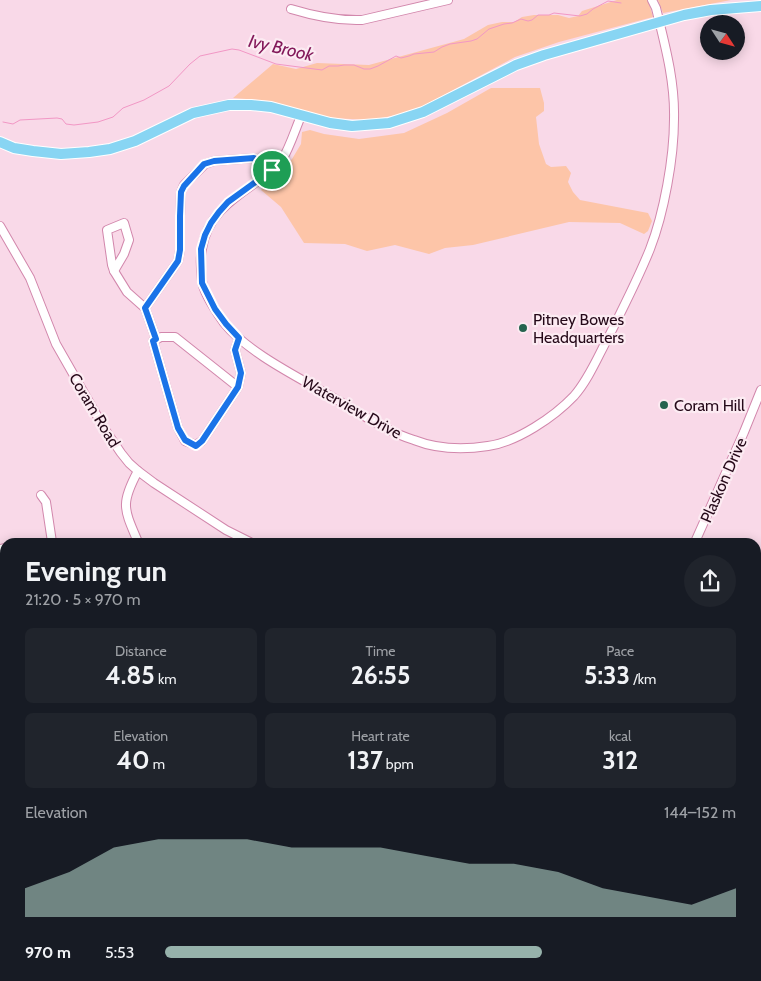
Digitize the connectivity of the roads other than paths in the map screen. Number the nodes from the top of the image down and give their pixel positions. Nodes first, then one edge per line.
1 (448, 0) edge
2 (652, 0) edge
3 (761, 6) edge
4 (291, 10) dead end
5 (659, 22) junction
6 (301, 116) junction
7 (0, 142) edge
8 (272, 170) junction
9 (0, 226) edge
10 (114, 271) junction
11 (145, 308) junction
12 (239, 338) junction
13 (156, 339) junction
14 (238, 387) junction
15 (761, 390) edge
16 (138, 471) junction
17 (41, 495) dead end
18 (51, 538) edge
19 (136, 538) edge
20 (242, 538) edge
21 (697, 538) edge

1 - 4 street
2 - 5 street, Waterview Drive
3 - 5 main road
5 - 6 main road
5 - 12 street, Waterview Drive
6 - 7 main road
6 - 8 street, Waterview Drive
8 - 11 street
8 - 12 street, Waterview Drive
9 - 16 street, Coram Road
10 - 10 street
10 - 11 street
11 - 13 street
12 - 14 street
13 - 14 street
13 - 14 street
15 - 21 street, Plaskon Drive
16 - 19 street
16 - 20 street, Coram Road
17 - 18 street

